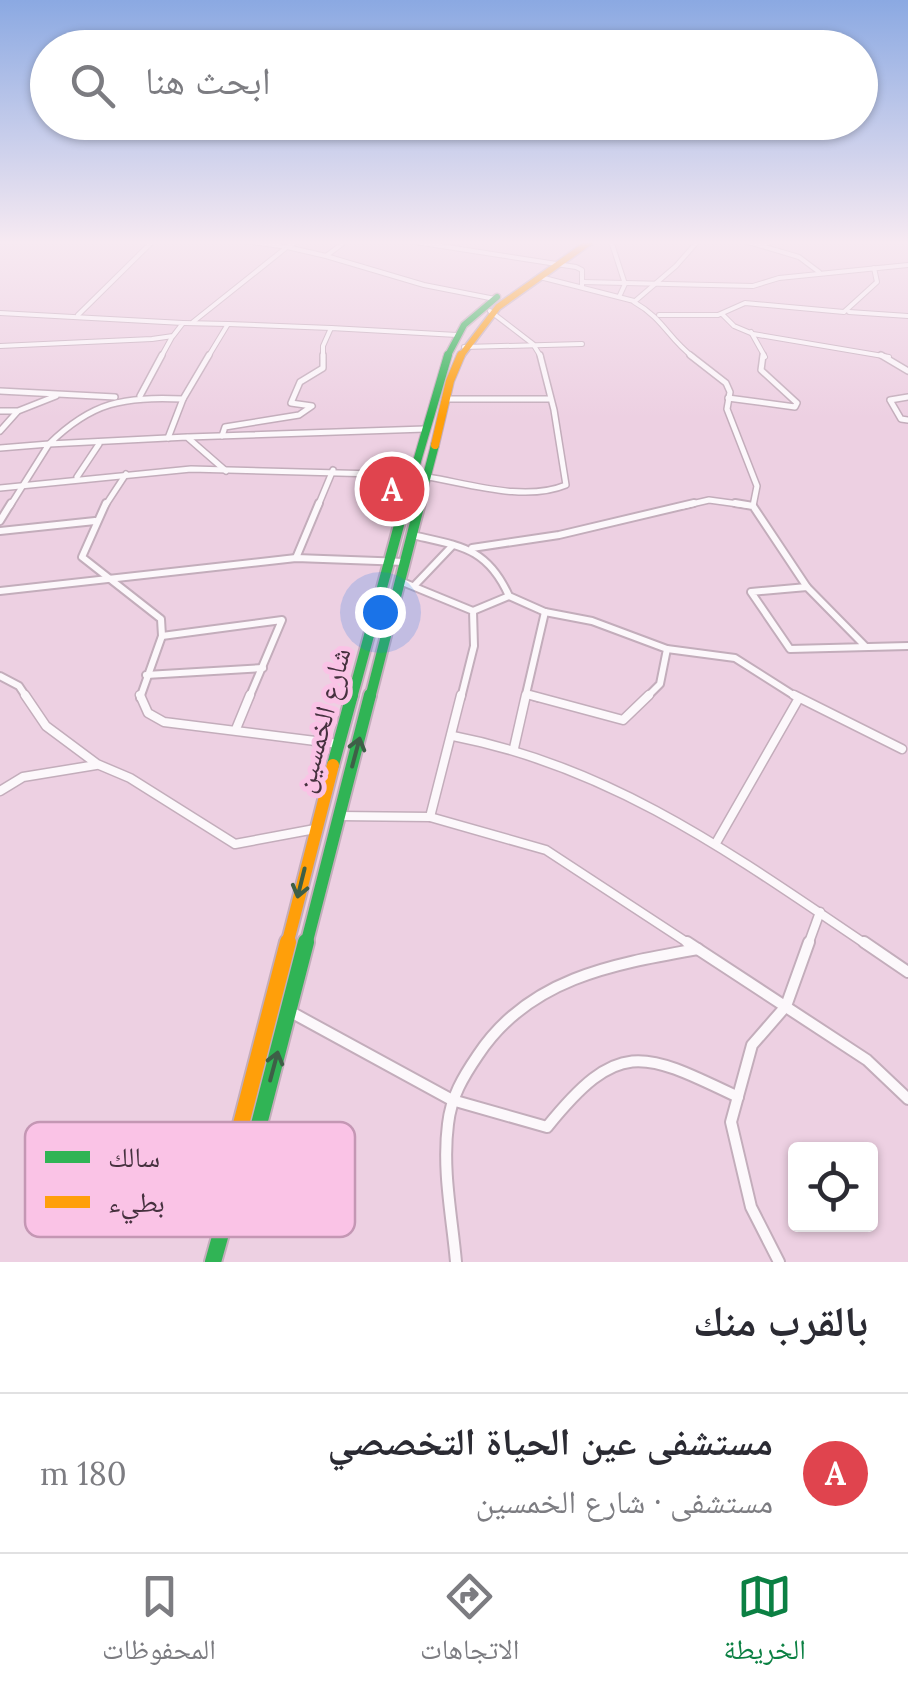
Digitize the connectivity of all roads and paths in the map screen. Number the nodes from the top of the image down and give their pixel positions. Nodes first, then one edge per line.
1 (93, 300) edge
2 (221, 300) edge
3 (493, 300) edge
4 (506, 300) edge
5 (630, 300) edge
6 (857, 300) edge
7 (634, 301) joint
8 (490, 311) junction
9 (0, 312) edge
10 (844, 312) junction
11 (722, 314) junction
12 (657, 315) junction
13 (77, 316) junction
14 (908, 316) edge
15 (184, 323) junction
16 (192, 323) junction
17 (228, 324) junction
18 (470, 326) junction
19 (330, 328) junction
20 (750, 331) junction
21 (457, 335) junction
22 (173, 336) junction
23 (582, 344) dead end
24 (536, 345) junction
25 (0, 346) edge
26 (463, 347) junction
27 (908, 371) edge
28 (0, 391) edge
29 (58, 394) junction
30 (140, 396) junction
31 (908, 397) edge
32 (126, 398) junction
33 (549, 398) junction
34 (728, 398) junction
35 (183, 399) junction
36 (448, 399) junction
37 (0, 411) edge
38 (18, 411) junction
39 (908, 420) edge
40 (425, 429) junction
41 (0, 431) edge
42 (222, 436) junction
43 (187, 437) junction
44 (168, 438) junction
45 (100, 442) junction
46 (49, 444) junction
47 (422, 446) junction
48 (436, 446) junction
49 (0, 448) edge
50 (333, 470) junction
51 (226, 471) junction
52 (126, 474) junction
53 (414, 475) junction
54 (428, 476) junction
55 (77, 477) junction
56 (22, 486) junction
57 (0, 488) edge
58 (753, 506) junction
59 (0, 521) edge
60 (96, 521) junction
61 (0, 530) edge
62 (412, 535) junction
63 (454, 544) junction
64 (471, 548) junction
65 (296, 558) junction
66 (389, 560) junction
67 (405, 562) junction
68 (113, 581) junction
69 (400, 581) junction
70 (414, 586) junction
71 (808, 587) junction
72 (0, 590) edge
73 (510, 596) junction
74 (472, 611) junction
75 (545, 612) junction
76 (162, 636) junction
77 (908, 646) edge
78 (866, 647) junction
79 (666, 649) junction
80 (263, 668) junction
81 (146, 675) junction
82 (0, 676) edge
83 (526, 694) junction
84 (799, 698) junction
85 (236, 729) junction
86 (453, 736) junction
87 (338, 744) junction
88 (514, 748) junction
89 (906, 749) edge
90 (97, 764) junction
91 (0, 791) edge
92 (339, 816) junction
93 (430, 817) junction
94 (315, 829) junction
95 (716, 843) junction
96 (820, 912) junction
97 (700, 949) junction
98 (908, 972) edge
99 (786, 1006) junction
100 (288, 1011) junction
101 (738, 1097) junction
102 (908, 1099) edge
103 (452, 1100) junction
104 (241, 1122) edge
105 (260, 1122) edge
106 (221, 1237) edge
107 (214, 1262) edge
108 (456, 1262) edge
109 (779, 1262) edge

1 - 13 street
2 - 16 street
3 - 18 main road, شارع الخمسين
4 - 8 main road, شارع الخمسين
5 - 7 street
6 - 10 street
7 - 12 street
8 - 18 main road, شارع الخمسين
8 - 24 street
9 - 13 street
10 - 11 street
10 - 14 street
11 - 12 street
11 - 20 street
12 - 34 street
13 - 15 street
15 - 16 street
15 - 22 street
16 - 17 street
17 - 19 street
17 - 35 street
18 - 21 main road, شارع الخمسين
18 - 26 main road, شارع الخمسين
19 - 21 street
19 - 42 street
20 - 27 street
20 - 34 street
21 - 40 main road, شارع الخمسين
22 - 25 street
22 - 30 street
23 - 24 street
24 - 26 street
24 - 33 street
26 - 36 main road, شارع الخمسين
28 - 29 street
29 - 32 street
29 - 38 street
30 - 32 street
30 - 35 street
31 - 39 street
32 - 46 street
33 - 36 street
33 - 54 street
34 - 58 street
35 - 44 street
36 - 48 main road, شارع الخمسين
37 - 38 street
38 - 41 street
40 - 42 street
40 - 47 main road, شارع الخمسين
42 - 43 street
43 - 44 street
43 - 51 street
44 - 45 street
45 - 46 street
45 - 55 street
46 - 49 street
46 - 56 street
47 - 48 main road
47 - 53 main road, شارع الخمسين
48 - 54 main road, شارع الخمسين
50 - 51 street
50 - 53 street
50 - 65 street
51 - 52 street
52 - 55 street
52 - 60 street
53 - 66 main road, شارع الخمسين
54 - 62 main road, شارع الخمسين
55 - 56 street
56 - 57 street
56 - 59 street
58 - 64 street
58 - 71 street
60 - 61 street
60 - 68 street
62 - 63 street
62 - 67 main road, شارع الخمسين
63 - 64 street
63 - 70 street
64 - 73 street
65 - 66 street
65 - 68 street
66 - 67 street
66 - 87 main road, شارع الخمسين
67 - 69 main road, شارع الخمسين
68 - 72 street
68 - 76 street
69 - 70 street
92 -> 69 main road, شارع الخمسين
70 - 74 street
71 - 78 street
71 - 78 street
73 - 74 street
73 - 75 street
74 - 86 street
75 - 79 street
75 - 83 street
76 - 80 street
76 - 81 street
77 - 78 street
79 - 83 street
79 - 84 street
80 - 81 street
80 - 85 street
81 - 85 street
82 - 90 street
83 - 88 street
84 - 89 street
84 - 95 street
85 - 87 street
86 - 88 street
86 - 93 street
87 - 94 main road, شارع الخمسين
88 - 95 street
90 - 91 street
90 - 94 street
92 - 93 street
92 - 100 main road, شارع الخمسين
93 - 97 street
94 -> 104 main road, شارع الخمسين
95 - 96 street
96 - 98 street
96 - 99 street
97 - 99 street
97 - 103 street
99 - 101 street
99 - 102 street
100 - 103 street
105 -> 100 main road, شارع الخمسين
101 - 103 street
101 - 109 street
103 - 108 street
106 - 107 main road, شارع الخمسين

